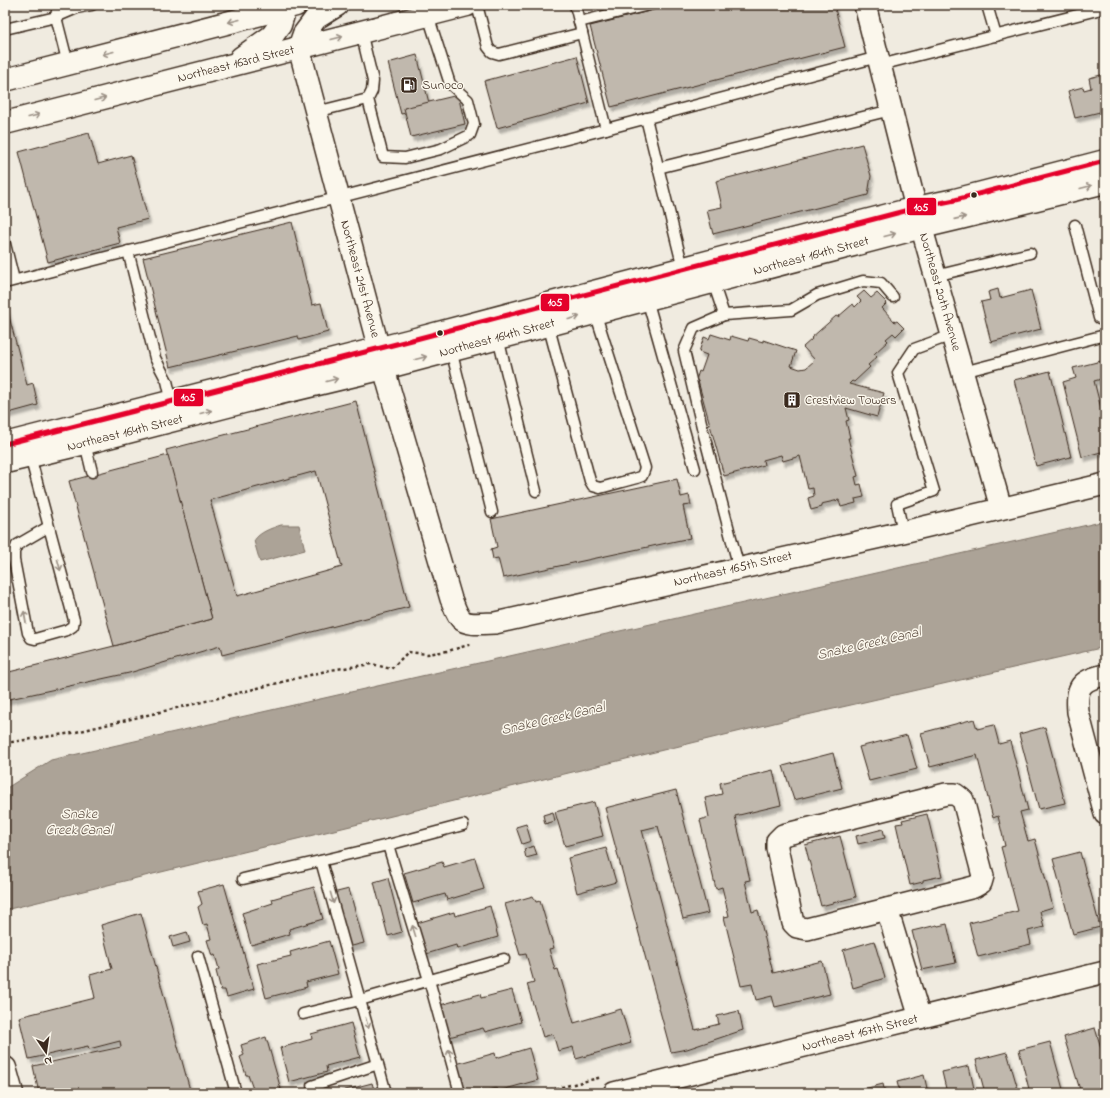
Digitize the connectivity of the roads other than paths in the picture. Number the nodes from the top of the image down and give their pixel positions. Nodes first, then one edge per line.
1 (58, 5) edge
2 (92, 5) edge
3 (336, 5) edge
4 (467, 5) edge
5 (477, 5) edge
6 (575, 5) edge
7 (649, 5) edge
8 (865, 5) edge
9 (988, 5) edge
10 (288, 6) edge
11 (1105, 8) edge
12 (1084, 9) edge
13 (428, 15) junction
14 (56, 17) junction
15 (580, 22) junction
16 (5, 30) edge
17 (361, 32) junction
18 (582, 33) junction
19 (996, 36) junction
20 (299, 48) junction
21 (879, 61) junction
22 (68, 64) junction
23 (232, 65) junction
24 (5, 80) edge
25 (368, 100) junction
26 (891, 110) junction
27 (316, 112) junction
28 (646, 118) junction
29 (5, 123) edge
30 (606, 129) junction
31 (1105, 161) edge
32 (658, 168) junction
33 (1105, 182) edge
34 (339, 197) junction
35 (919, 217) junction
36 (1075, 225) dead end
37 (5, 244) edge
38 (128, 251) junction
39 (1030, 253) dead end
40 (683, 268) junction
41 (936, 276) junction
42 (10, 281) edge
43 (713, 282) junction
44 (893, 297) dead end
45 (647, 299) junction
46 (591, 303) junction
47 (546, 315) junction
48 (724, 315) junction
49 (1102, 317) edge
50 (952, 335) junction
51 (1104, 335) edge
52 (498, 338) junction
53 (451, 350) junction
54 (381, 358) junction
55 (963, 372) junction
56 (172, 402) junction
57 (5, 444) edge
58 (85, 444) junction
59 (30, 456) junction
60 (5, 462) edge
61 (695, 469) dead end
62 (92, 472) dead end
63 (1105, 484) edge
64 (536, 491) dead end
65 (1001, 508) junction
66 (492, 512) dead end
67 (48, 527) junction
68 (903, 532) junction
69 (739, 568) junction
70 (464, 621) joint
71 (1101, 676) edge
72 (1105, 814) edge
73 (463, 825) dead end
74 (388, 845) junction
75 (321, 860) junction
76 (243, 878) dead end
77 (887, 910) junction
78 (198, 956) dead end
79 (504, 959) dead end
80 (1105, 972) edge
81 (429, 980) junction
82 (360, 1000) junction
83 (303, 1014) dead end
84 (920, 1018) junction
85 (378, 1064) junction
86 (312, 1086) dead end
87 (236, 1093) edge
88 (386, 1093) edge
89 (460, 1093) edge
90 (614, 1093) edge

1 - 14 lane
2 - 14 lane
3 - 20 street
4 - 13 street, Northeast 163rd Street
5 - 18 lane
6 - 15 lane
7 - 15 lane
8 - 21 street, Northeast 20th Avenue
9 - 19 lane
10 -> 22 street
10 - 23 street
11 - 12 lane
12 - 19 lane
13 - 17 street, Northeast 163rd Street
13 - 25 lane
14 - 16 lane
14 - 22 lane
15 - 18 lane
20 -> 17 street, Northeast 163rd Street
17 - 25 lane
18 - 30 lane
19 - 21 lane
20 - 23 street, Northeast 163rd Street
20 - 27 street, Northeast 21st Avenue
21 - 26 street, Northeast 20th Avenue
21 - 28 lane
22 - 24 street
29 -> 23 street, Northeast 163rd Street
25 - 27 lane
26 - 32 lane
26 - 35 street, Northeast 20th Avenue
27 - 34 street, Northeast 21st Avenue
28 - 30 lane
28 - 32 lane
30 - 34 lane
31 - 35 street, Northeast 164th Street
32 - 40 lane
35 -> 33 street, Northeast 164th Street
34 - 38 lane
34 - 54 street, Northeast 21st Avenue
35 - 40 street, Northeast 164th Street
35 - 41 street, Northeast 20th Avenue
43 -> 35 street, Northeast 164th Street
36 - 49 lane
37 - 42 lane
38 - 42 lane
38 - 56 lane
39 - 41 lane
40 - 46 street, Northeast 164th Street
41 - 50 street, Northeast 20th Avenue
43 - 45 street, Northeast 164th Street
43 - 48 lane
44 - 48 lane
45 - 46 street, Northeast 164th Street
45 - 61 lane
46 - 47 street, Northeast 164th Street
46 - 47 lane
47 - 52 street, Northeast 164th Street
47 - 54 street, Northeast 164th Street
48 - 69 lane
49 - 51 lane
50 - 55 street, Northeast 20th Avenue
50 - 68 lane
51 - 55 lane
52 - 53 street, Northeast 164th Street
52 - 64 lane
54 -> 53 street, Northeast 164th Street
53 - 66 lane
54 - 56 street, Northeast 164th Street
58 -> 54 street, Northeast 164th Street
54 - 70 street, Northeast 21st Avenue
55 - 65 street, Northeast 20th Avenue
56 - 57 street, Northeast 164th Street
58 - 59 street, Northeast 164th Street
58 - 62 lane
59 - 60 street, Northeast 164th Street
59 - 67 lane
63 - 65 street, Northeast 165th Street
65 - 68 street, Northeast 165th Street
67 -> 67 lane
68 - 69 street, Northeast 165th Street
69 - 70 street, Northeast 165th Street
71 - 72 street
73 - 74 lane
74 - 75 lane
81 -> 74 lane
75 - 76 lane
75 -> 82 lane
77 - 77 street
77 - 84 street
78 - 87 lane
79 - 81 lane
80 - 84 street, Northeast 167th Street
81 - 82 lane
89 -> 81 lane
82 - 83 lane
82 -> 85 lane
84 - 90 street, Northeast 167th Street
85 - 86 lane
85 - 88 lane

